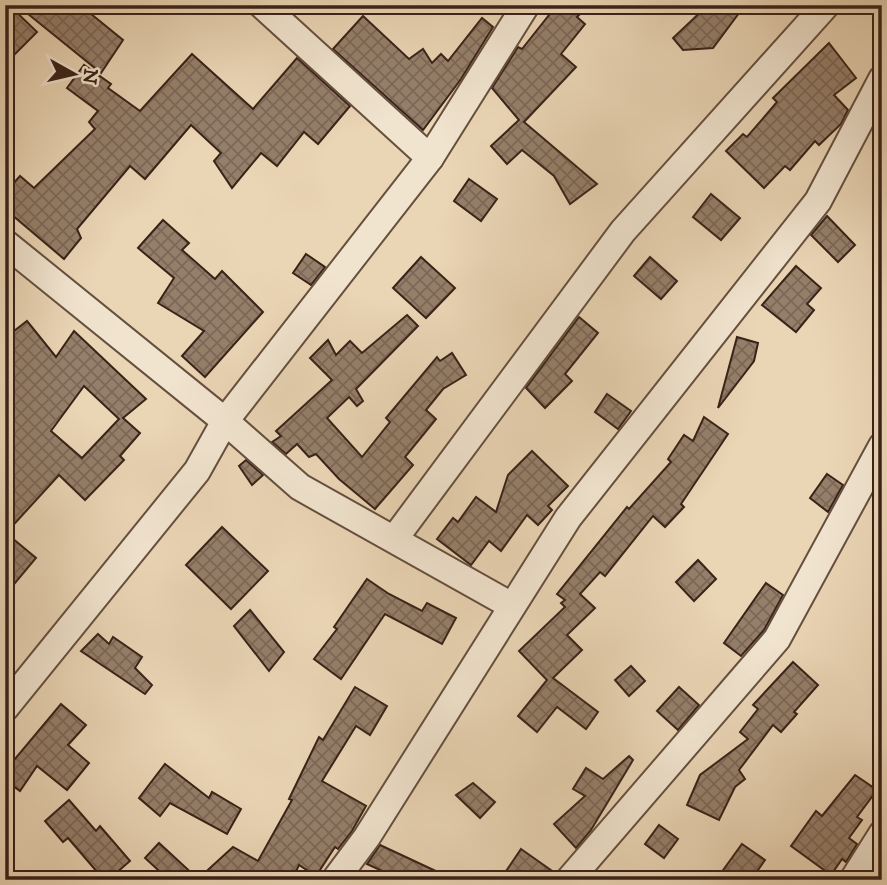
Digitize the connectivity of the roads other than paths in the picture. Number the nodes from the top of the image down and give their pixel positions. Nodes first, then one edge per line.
1 (261, 5) edge
2 (526, 5) edge
3 (825, 5) edge
4 (882, 79) edge
5 (430, 158) junction
6 (5, 243) edge
7 (225, 421) junction
8 (882, 446) edge
9 (395, 538) junction
10 (512, 606) junction
11 (5, 708) edge
12 (882, 834) edge
13 (335, 880) edge
14 (569, 880) edge
15 (853, 880) edge

1 - 5 street
2 - 5 street
3 - 9 street
4 - 10 street
5 - 7 street
6 - 7 street
7 - 9 street
7 - 11 street
8 - 14 street
9 - 10 street
10 - 13 street
12 - 15 street

